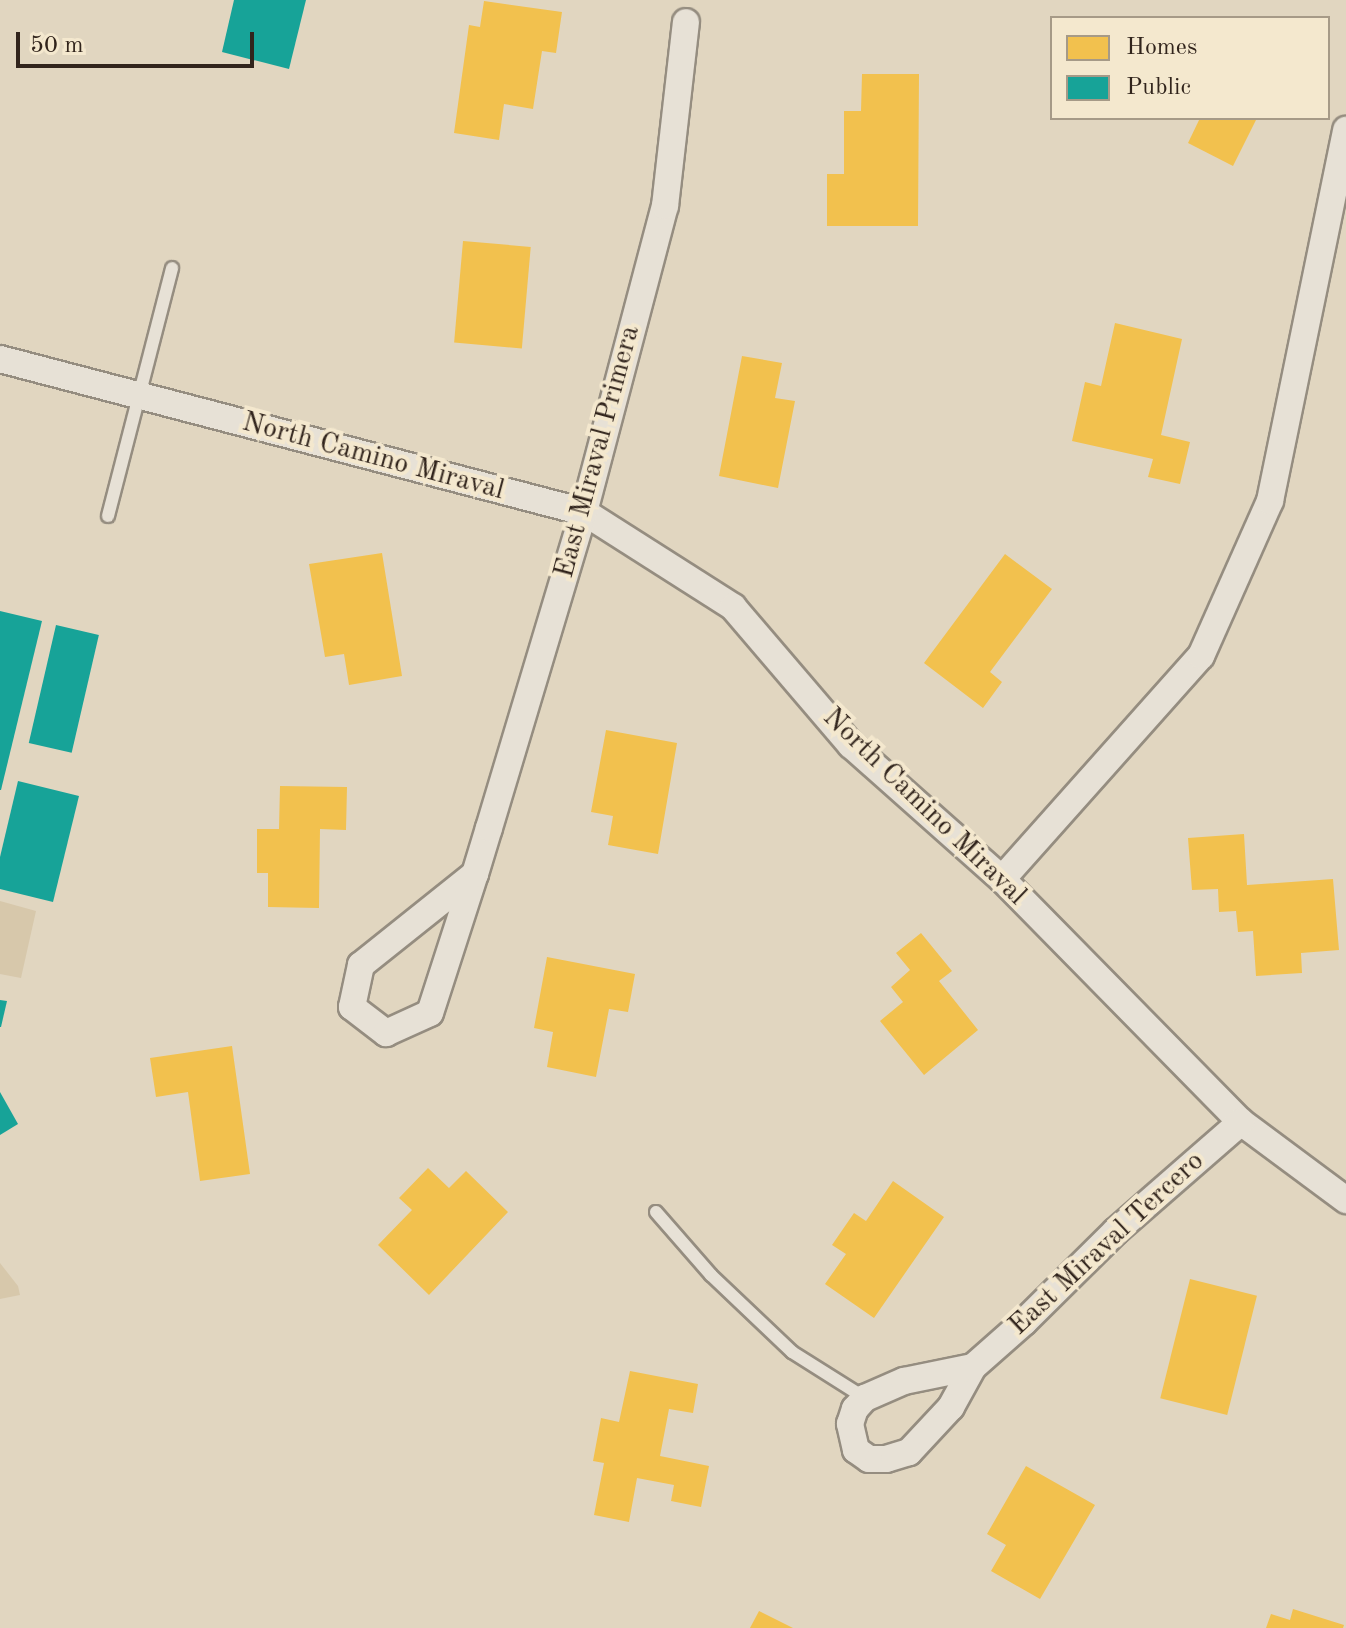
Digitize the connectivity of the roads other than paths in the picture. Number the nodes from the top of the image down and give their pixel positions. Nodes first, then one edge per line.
1 (686, 22) dead end
2 (1346, 130) edge
3 (172, 268) dead end
4 (0, 359) edge
5 (140, 395) junction
6 (584, 512) junction
7 (108, 516) dead end
8 (475, 874) junction
9 (1002, 879) junction
10 (1241, 1122) junction
11 (1346, 1200) edge
12 (656, 1212) dead end
13 (973, 1367) junction
14 (865, 1398) junction

1 - 6 street, East Miraval Primera
2 - 9 street
3 - 5 lane
4 - 5 street, North Camino Miraval
5 - 6 street, North Camino Miraval
5 - 7 lane
6 - 8 street, East Miraval Primera
6 - 9 street, North Camino Miraval
8 - 8 street, East Miraval Primera
9 - 10 street, North Camino Miraval
10 - 11 street, North Camino Miraval
10 - 13 street, East Miraval Tercero
12 - 14 lane
13 - 14 street, East Miraval Tercero
13 - 14 street, East Miraval Tercero

